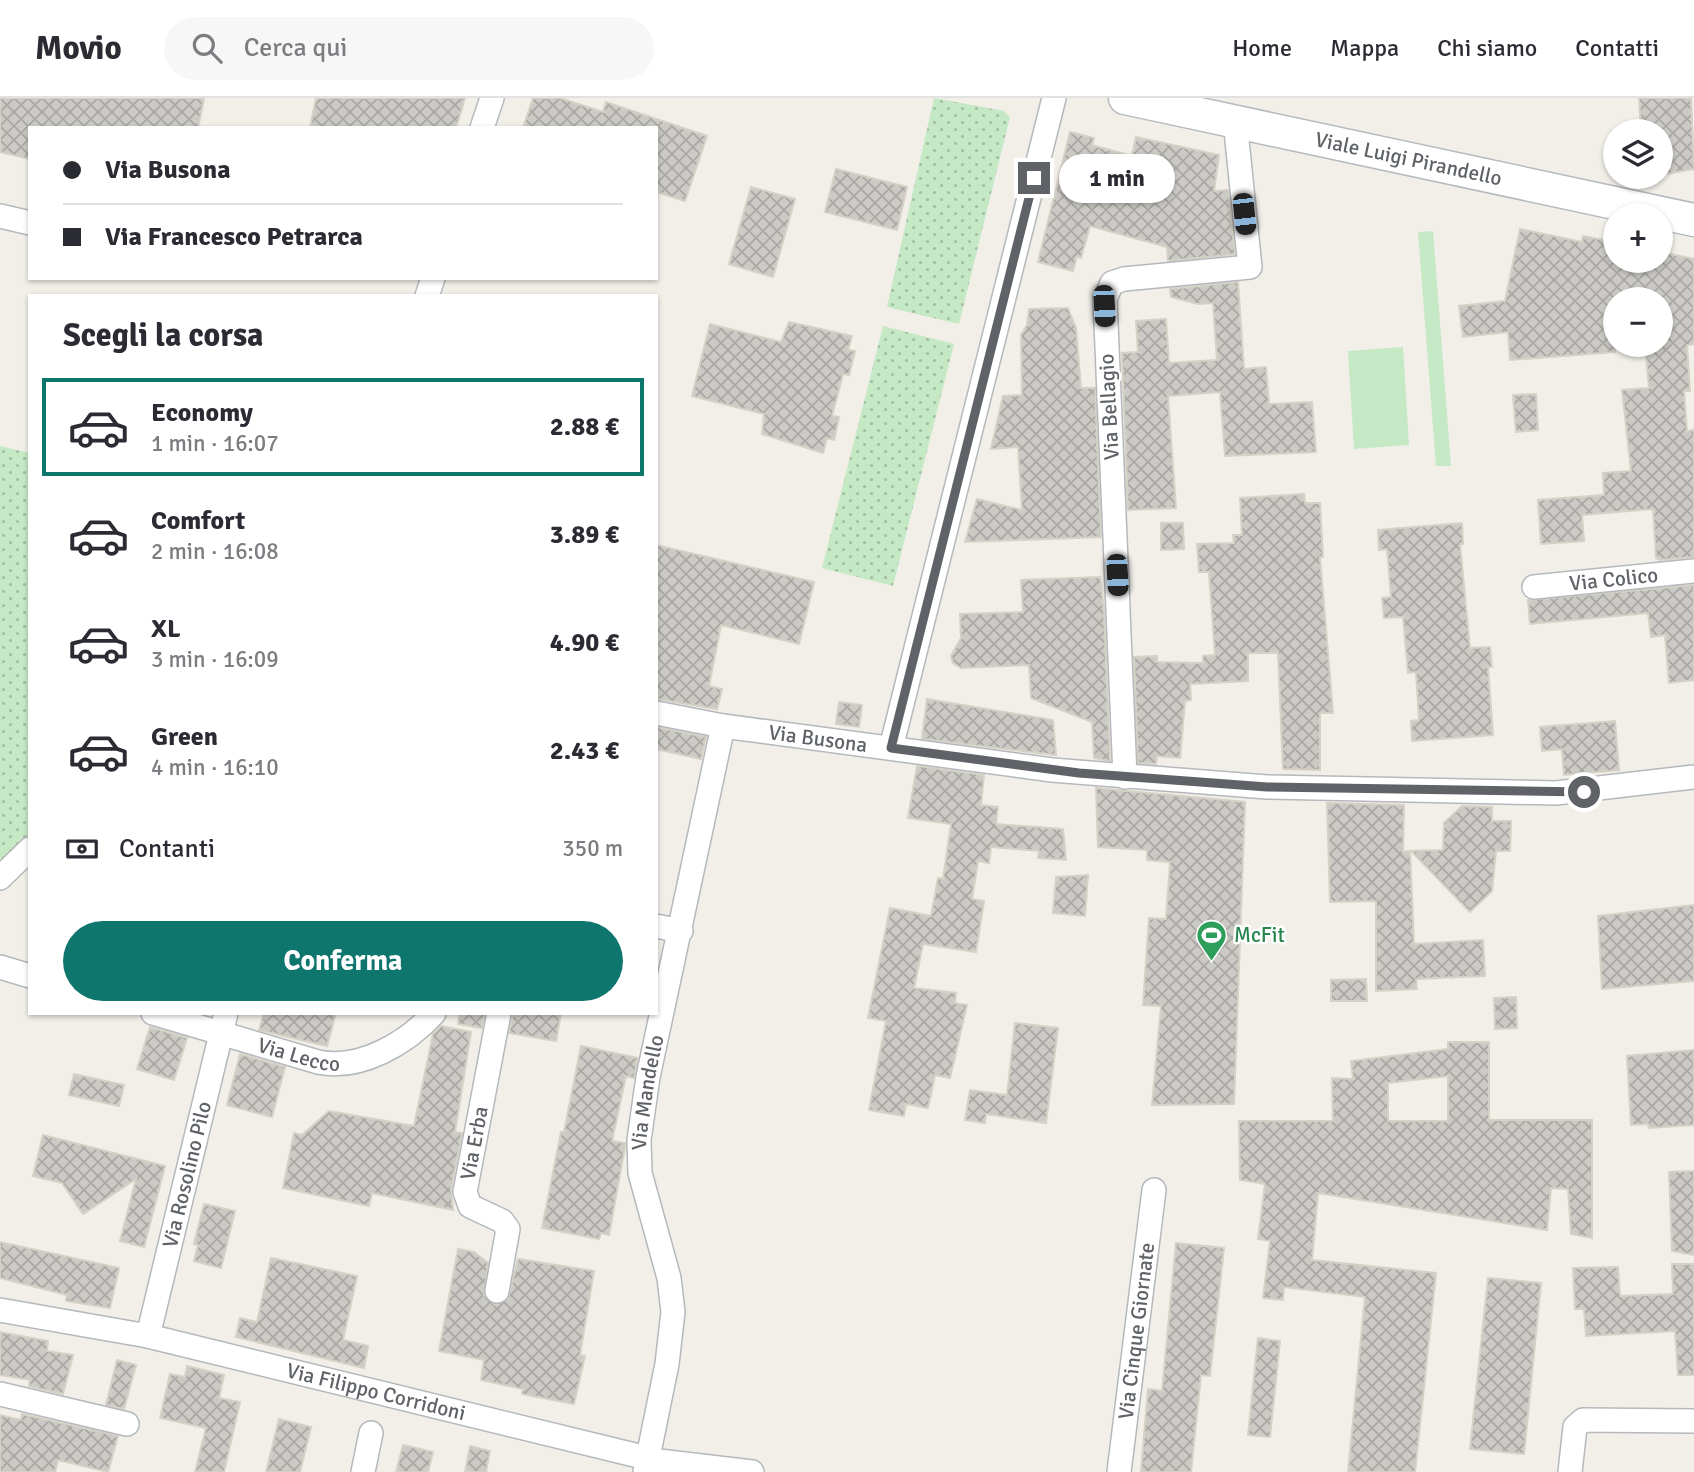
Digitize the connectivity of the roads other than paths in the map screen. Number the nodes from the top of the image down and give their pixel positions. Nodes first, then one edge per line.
1 (492, 98) edge
2 (1054, 98) edge
3 (1125, 98) edge
4 (1228, 112) edge
5 (483, 126) edge
6 (0, 216) edge
7 (1694, 220) edge
8 (28, 223) edge
9 (1694, 571) edge
10 (1534, 587) dead end
11 (658, 713) edge
12 (723, 726) junction
13 (891, 748) junction
14 (1125, 777) junction
15 (1694, 777) edge
16 (28, 851) edge
17 (0, 878) edge
18 (658, 926) edge
19 (681, 931) junction
20 (0, 967) edge
21 (28, 975) edge
22 (167, 1015) edge
23 (432, 1015) edge
24 (499, 1015) edge
25 (223, 1023) edge
26 (1154, 1190) dead end
27 (497, 1291) dead end
28 (0, 1310) edge
29 (148, 1336) junction
30 (0, 1394) edge
31 (1694, 1421) edge
32 (127, 1424) dead end
33 (371, 1433) dead end
34 (646, 1465) edge
35 (363, 1472) edge
36 (752, 1472) edge
37 (1119, 1472) edge
38 (1570, 1472) edge

1 - 5 street
2 - 13 street
3 - 4 main road, Viale Luigi Pirandello
4 - 7 main road, Viale Luigi Pirandello
4 - 14 street, Via Bellagio
6 - 8 street
9 - 10 street, Via Colico
11 - 12 street, Via Busona
12 - 13 street, Via Busona
12 - 19 street, Via Mandello
13 - 14 street, Via Busona
14 - 15 street, Via Busona
16 - 17 street
18 - 19 street
19 - 34 street, Via Mandello
20 - 21 street
22 - 25 street, Via Lecco
23 - 25 street, Via Lecco
24 - 27 street, Via Erba
25 - 29 street, Via Rosolino Pilo
26 - 37 street, Via Cinque Giornate
28 - 29 street, Via Filippo Corridoni
29 - 34 street, Via Filippo Corridoni
30 - 32 street
31 - 38 street
33 - 35 street
34 - 36 street, Via Filippo Corridoni

